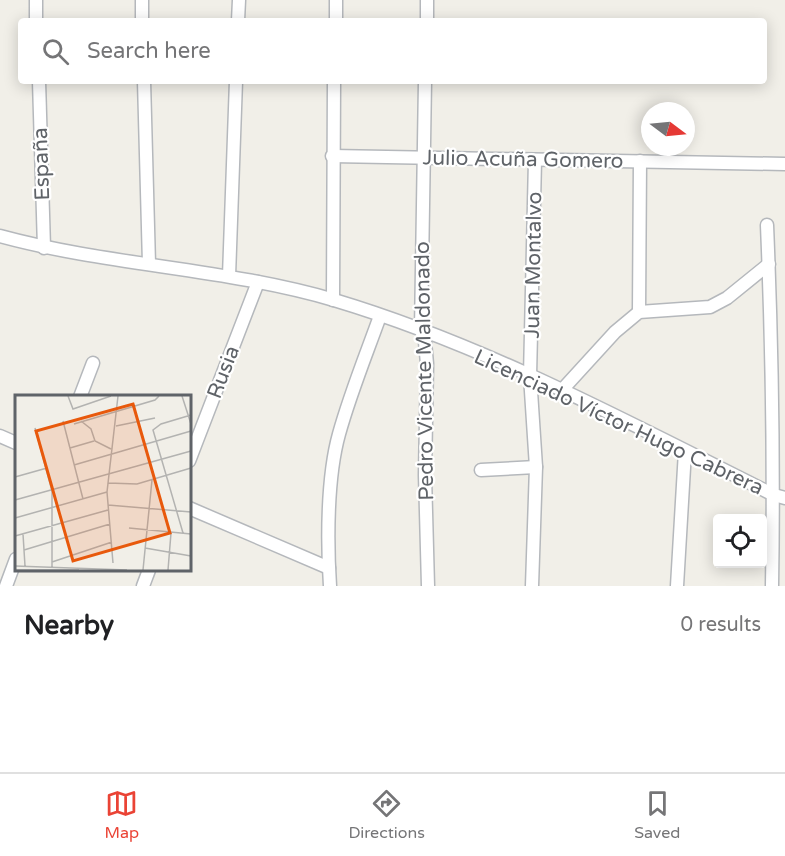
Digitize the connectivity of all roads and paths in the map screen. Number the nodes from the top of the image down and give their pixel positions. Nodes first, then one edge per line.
1 (36, 0) edge
2 (142, 0) edge
3 (239, 0) edge
4 (336, 0) edge
5 (428, 0) edge
6 (36, 18) edge
7 (142, 18) edge
8 (238, 18) edge
9 (336, 18) edge
10 (427, 18) edge
11 (39, 84) edge
12 (144, 84) edge
13 (236, 84) edge
14 (334, 84) edge
15 (425, 84) edge
16 (332, 156) junction
17 (423, 157) junction
18 (535, 160) junction
19 (640, 161) junction
20 (785, 164) edge
21 (767, 225) dead end
22 (0, 236) edge
23 (44, 248) junction
24 (149, 264) junction
25 (769, 264) junction
26 (229, 276) junction
27 (258, 282) junction
28 (333, 300) junction
29 (639, 312) junction
30 (380, 316) junction
31 (421, 330) junction
32 (93, 363) dead end
33 (530, 376) junction
34 (562, 390) junction
35 (81, 395) edge
36 (0, 436) edge
37 (15, 443) edge
38 (685, 451) junction
39 (190, 458) edge
40 (536, 467) junction
41 (481, 470) dead end
42 (779, 496) edge
43 (190, 508) edge
44 (15, 562) edge
45 (329, 568) junction
46 (149, 571) edge
47 (6, 586) edge
48 (143, 586) edge
49 (330, 586) edge
50 (428, 586) edge
51 (532, 586) edge
52 (677, 586) edge
53 (772, 586) edge

1 - 6 street
2 - 7 street
3 - 8 street
4 - 9 street
5 - 10 street
11 - 23 street, España
12 - 24 street
13 - 26 street
14 - 16 street
15 - 17 street, Pedro Vicente Maldonado
16 - 17 street, Julio Acuña Gomero
16 - 28 street
17 - 18 street, Julio Acuña Gomero
17 - 31 street, Pedro Vicente Maldonado
18 - 19 street, Julio Acuña Gomero
18 - 33 street, Juan Montalvo
19 - 20 street, Julio Acuña Gomero
19 - 29 street
21 - 25 street
22 - 23 street, Licenciado Víctor Hugo Cabrera
23 - 24 street, Licenciado Víctor Hugo Cabrera
24 - 26 street, Licenciado Víctor Hugo Cabrera
25 - 29 street
25 - 42 street
26 - 27 street, Licenciado Víctor Hugo Cabrera
27 - 28 street, Licenciado Víctor Hugo Cabrera
27 - 39 street, Rusia
28 - 30 street, Licenciado Víctor Hugo Cabrera
29 - 34 street
30 - 31 street, Licenciado Víctor Hugo Cabrera
30 - 45 street
31 - 33 street, Licenciado Víctor Hugo Cabrera
31 - 50 street, Pedro Vicente Maldonado
32 - 35 street
33 - 34 street, Licenciado Víctor Hugo Cabrera
33 - 40 street, Juan Montalvo
34 - 38 street, Licenciado Víctor Hugo Cabrera
36 - 37 street
38 - 42 street, Licenciado Víctor Hugo Cabrera
38 - 52 street
40 - 41 street
40 - 51 street, Juan Montalvo
42 - 53 street
43 - 45 street
44 - 47 street
45 - 49 street
46 - 48 street

